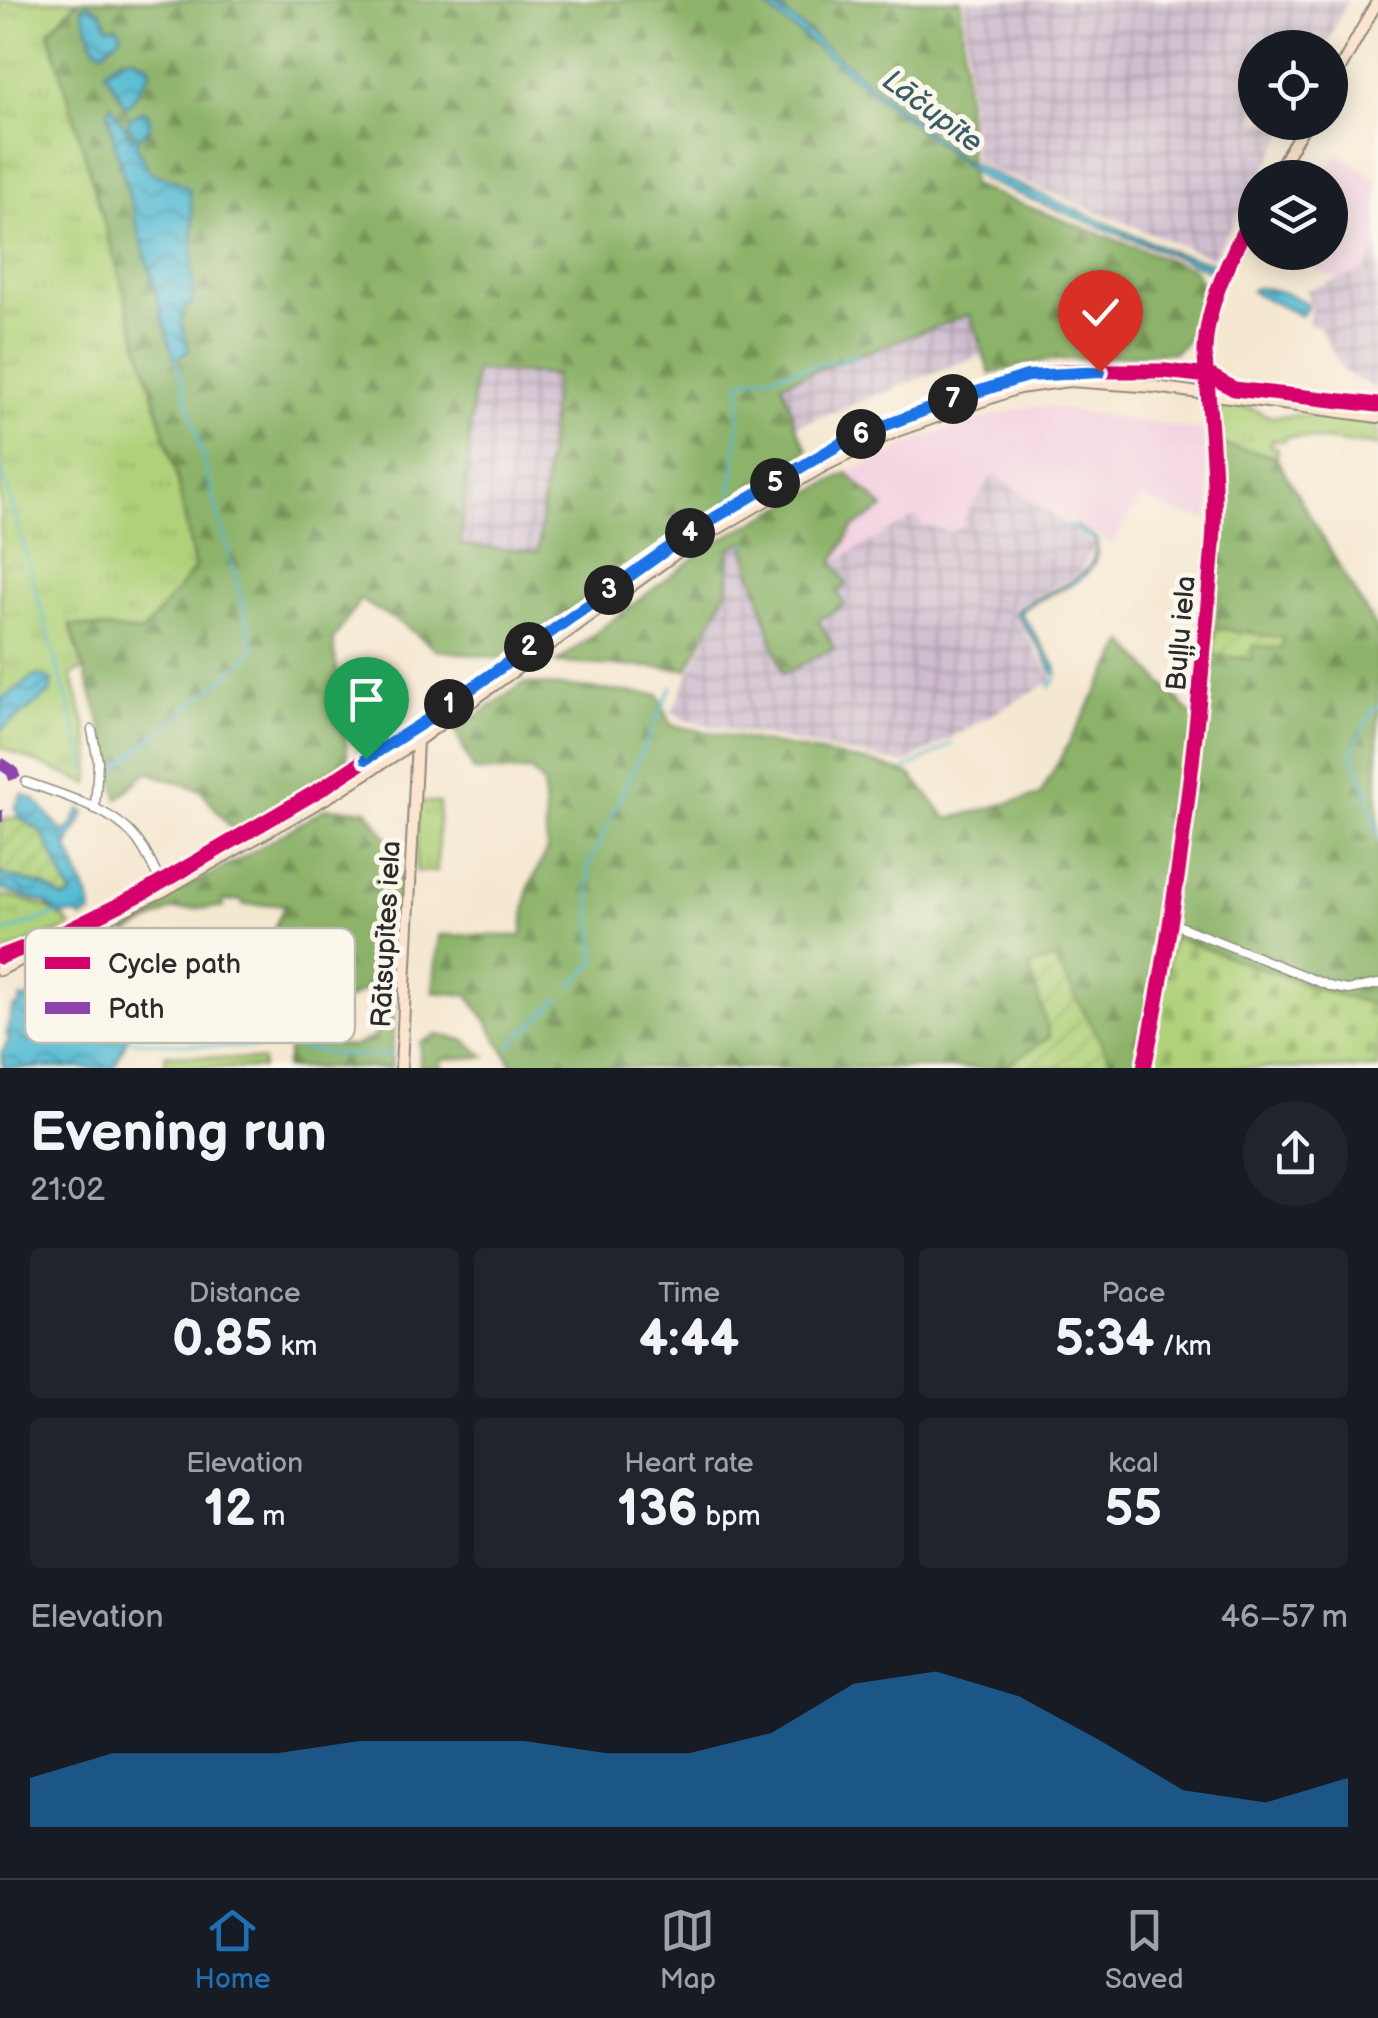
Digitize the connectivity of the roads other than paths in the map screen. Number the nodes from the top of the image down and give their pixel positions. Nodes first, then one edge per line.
1 (1378, 0) edge
2 (1348, 54) edge
3 (1238, 243) edge
4 (1208, 393) junction
5 (1378, 418) edge
6 (92, 730) dead end
7 (417, 742) junction
8 (26, 782) dead end
9 (95, 809) junction
10 (165, 890) junction
11 (1172, 923) junction
12 (87, 928) edge
13 (25, 958) edge
14 (0, 970) edge
15 (1378, 984) edge
16 (401, 1068) edge
17 (1144, 1068) edge

1 - 2 main road
3 - 4 main road, Buļļu iela
4 - 5 main road
4 - 7 main road
4 - 11 street, Buļļu iela
6 - 9 street
7 - 10 main road
7 - 16 main road, Rātsupītes iela
8 - 9 street
9 - 10 street
10 - 12 main road
11 - 15 street
11 - 17 street, Buļļu iela
13 - 14 main road

